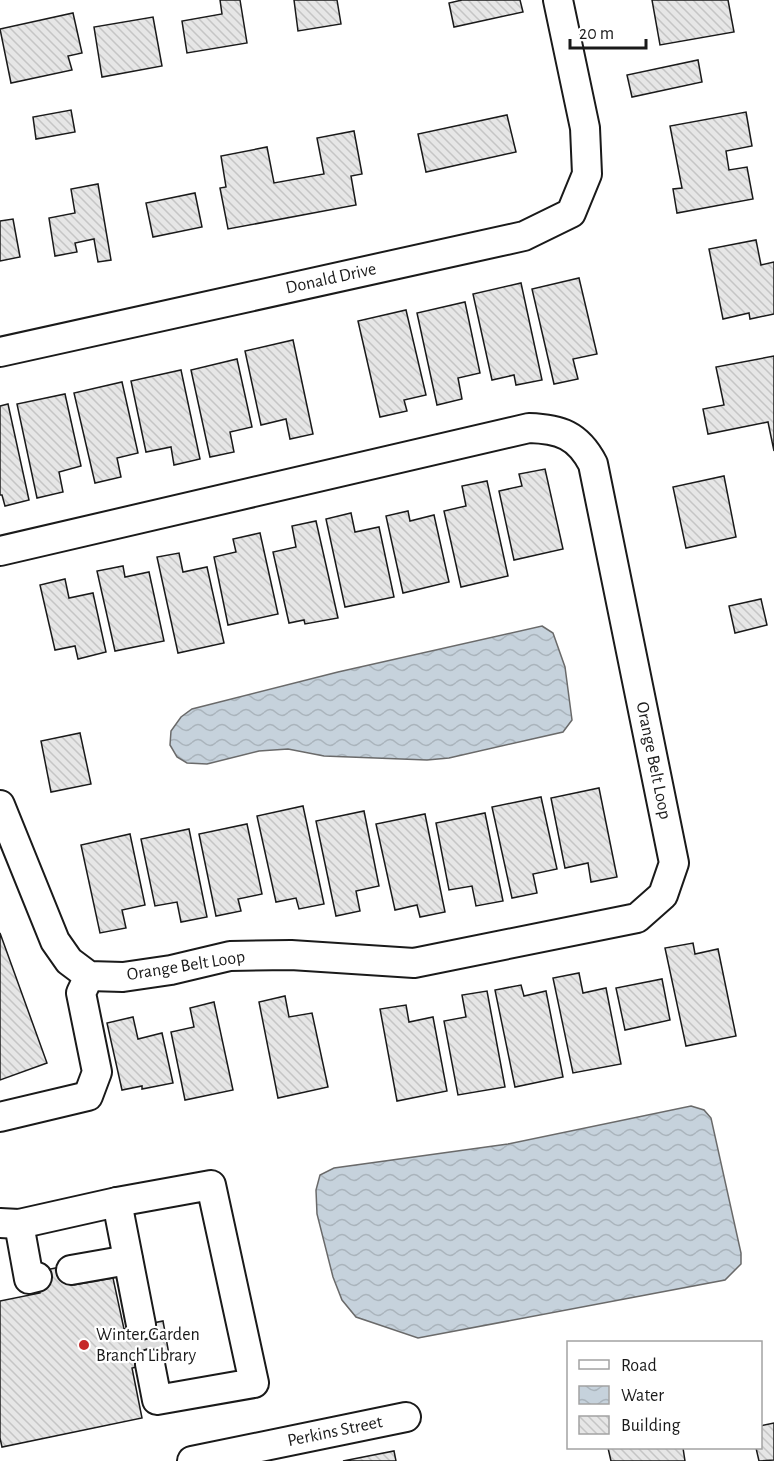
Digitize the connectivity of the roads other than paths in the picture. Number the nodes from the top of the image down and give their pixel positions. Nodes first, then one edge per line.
1 (558, 0) edge
2 (0, 352) edge
3 (0, 551) edge
4 (0, 805) edge
5 (89, 976) junction
6 (0, 1118) edge
7 (117, 1202) junction
8 (10, 1223) edge
9 (128, 1260) junction
10 (71, 1270) dead end
11 (37, 1277) dead end
12 (141, 1325) tunnel mouth
13 (150, 1364) tunnel mouth
14 (406, 1417) dead end
15 (192, 1461) edge

1 - 2 street, Donald Drive
3 - 5 street, Orange Belt Loop
4 - 5 street
5 - 6 street
7 - 8 street
7 - 9 street
7 - 13 street
8 - 11 street
9 - 10 street
9 - 12 street
14 - 15 street, Perkins Street

